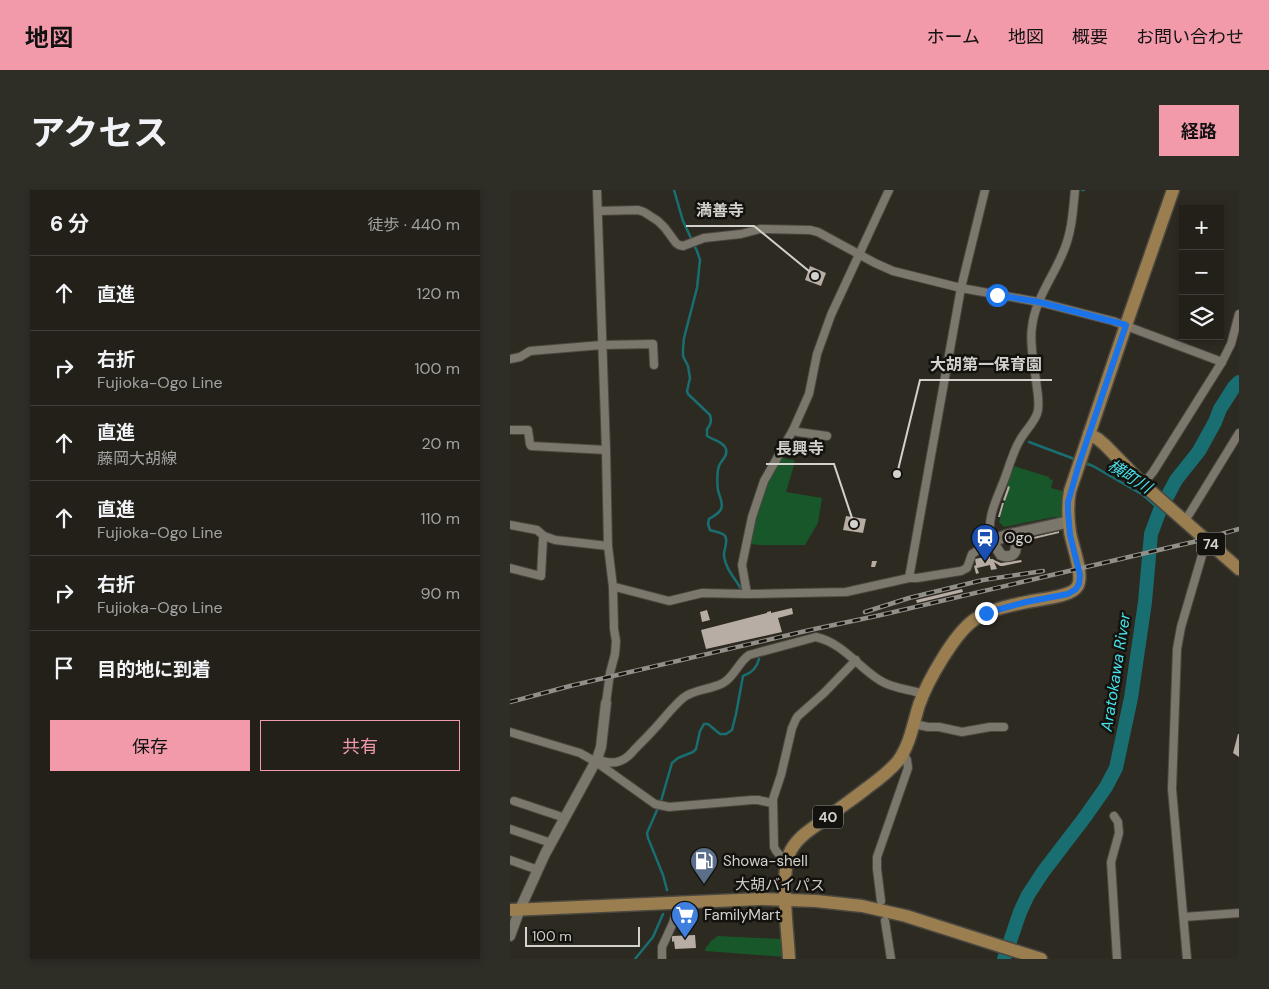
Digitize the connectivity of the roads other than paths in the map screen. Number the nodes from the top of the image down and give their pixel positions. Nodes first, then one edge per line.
1 (597, 190) edge
2 (888, 190) edge
3 (985, 190) edge
4 (1075, 190) edge
5 (1173, 190) edge
6 (598, 211) junction
7 (858, 254) junction
8 (960, 288) junction
9 (1039, 302) junction
10 (1239, 314) edge
11 (1126, 325) junction
12 (602, 345) junction
13 (510, 359) edge
14 (1222, 362) junction
15 (654, 365) dead end
16 (510, 430) edge
17 (793, 430) junction
18 (1239, 433) edge
19 (1089, 434) junction
20 (827, 436) dead end
21 (606, 450) junction
22 (1144, 486) junction
23 (1184, 520) junction
24 (1068, 522) junction
25 (510, 525) edge
26 (1013, 534) junction
27 (544, 536) junction
28 (992, 541) junction
29 (1208, 542) junction
30 (608, 546) junction
31 (510, 568) edge
32 (1239, 569) edge
33 (908, 578) junction
34 (613, 587) junction
35 (747, 594) junction
36 (856, 660) junction
37 (923, 694) junction
38 (606, 704) joint
39 (914, 724) junction
40 (1004, 727) dead end
41 (510, 732) edge
42 (903, 753) junction
43 (597, 761) junction
44 (514, 801) dead end
45 (772, 803) junction
46 (1114, 816) dead end
47 (564, 818) junction
48 (510, 829) edge
49 (551, 843) junction
50 (510, 860) edge
51 (787, 860) junction
52 (538, 870) junction
53 (785, 899) junction
54 (881, 901) dead end
55 (677, 903) junction
56 (515, 910) edge
57 (1239, 913) edge
58 (1184, 917) junction
59 (885, 921) dead end
60 (510, 936) edge
61 (662, 959) edge
62 (789, 959) edge
63 (891, 959) edge
64 (1040, 959) edge
65 (1117, 959) edge
66 (1187, 959) edge

1 - 6 street
2 - 7 street
3 - 8 street
4 - 9 street
5 - 11 main road, 40
6 - 7 street
6 - 12 street
7 - 8 street
7 - 17 street
8 - 9 street
8 - 33 street
9 - 11 street
9 - 28 street
10 - 14 street
11 - 14 street
11 - 19 main road, 40
12 - 13 street
12 - 15 street
12 - 21 street
14 - 22 street
16 - 21 street
17 - 20 street
17 - 35 street
18 - 23 street
19 - 22 main road, 74
19 - 24 main road, 40
21 - 30 street
22 - 23 main road, 74
23 - 29 main road, 74
24 - 26 main road
24 - 37 main road, 40
25 - 27 street
26 - 28 main road
26 - 28 street
27 - 30 street
27 - 31 street
28 - 33 street
29 - 32 main road, 74
29 - 58 street
30 - 34 street
33 - 35 street
34 - 35 street
34 - 38 street
36 - 37 street
36 - 43 street
36 - 45 street
37 - 39 main road, 40
38 - 43 street
39 - 40 street
39 - 42 main road, 40
41 - 43 street
42 - 51 main road, 40
42 - 54 street
43 - 45 street
43 - 47 street
44 - 47 street
45 - 51 street
46 - 65 street
47 - 49 street
48 - 49 street
49 - 52 street
50 - 52 street
51 - 53 main road
52 - 56 street
53 - 55 main road, 大胡バイパス
53 - 62 main road
53 - 64 main road, 大胡バイパス
55 - 56 main road, 大胡バイパス
55 - 61 street
56 - 60 street
57 - 58 street
58 - 66 street
59 - 63 street

